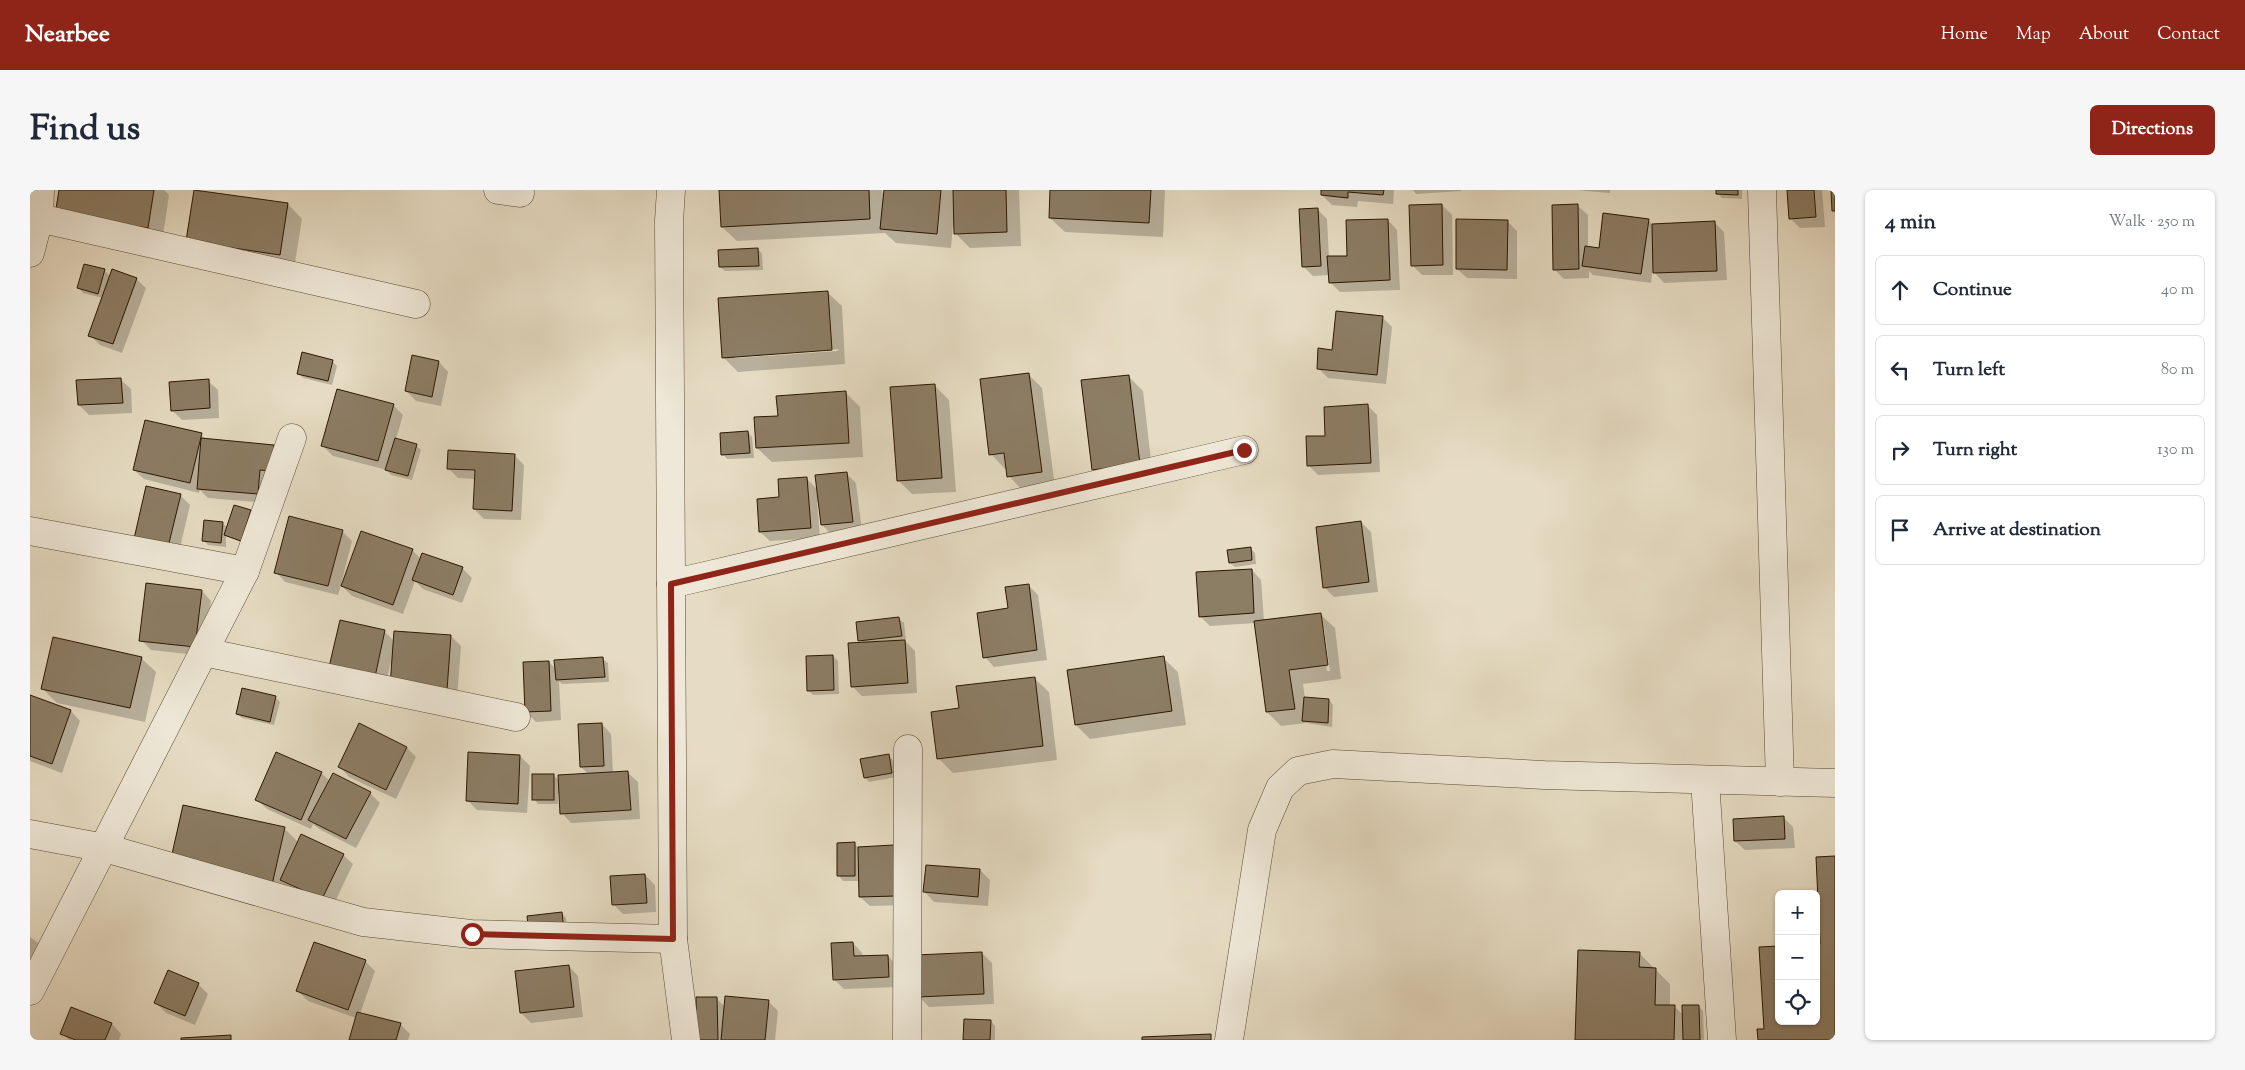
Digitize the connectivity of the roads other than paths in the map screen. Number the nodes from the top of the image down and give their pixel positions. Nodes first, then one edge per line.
1 (40, 190) edge
2 (671, 190) edge
3 (1762, 190) edge
4 (39, 218) junction
5 (30, 253) edge
6 (416, 304) dead end
7 (292, 438) dead end
8 (1244, 450) dead end
9 (30, 531) edge
10 (245, 571) junction
11 (671, 584) junction
12 (204, 652) junction
13 (516, 716) dead end
14 (908, 749) dead end
15 (1705, 780) junction
16 (1780, 782) junction
17 (1835, 783) edge
18 (30, 834) edge
19 (105, 848) junction
20 (673, 939) junction
21 (30, 991) edge
22 (686, 1040) edge
23 (907, 1040) edge
24 (1229, 1040) edge
25 (1722, 1040) edge

1 - 4 street
2 - 11 street
3 - 16 street
4 - 5 street
4 - 6 street
7 - 10 street
8 - 11 street
9 - 10 street
10 - 12 street
11 - 20 street
12 - 13 street
12 - 19 street
14 - 23 street
15 - 16 street
15 - 24 street
15 - 25 street
16 - 17 street
18 - 19 street
19 - 20 street
19 - 21 street
20 - 22 street

